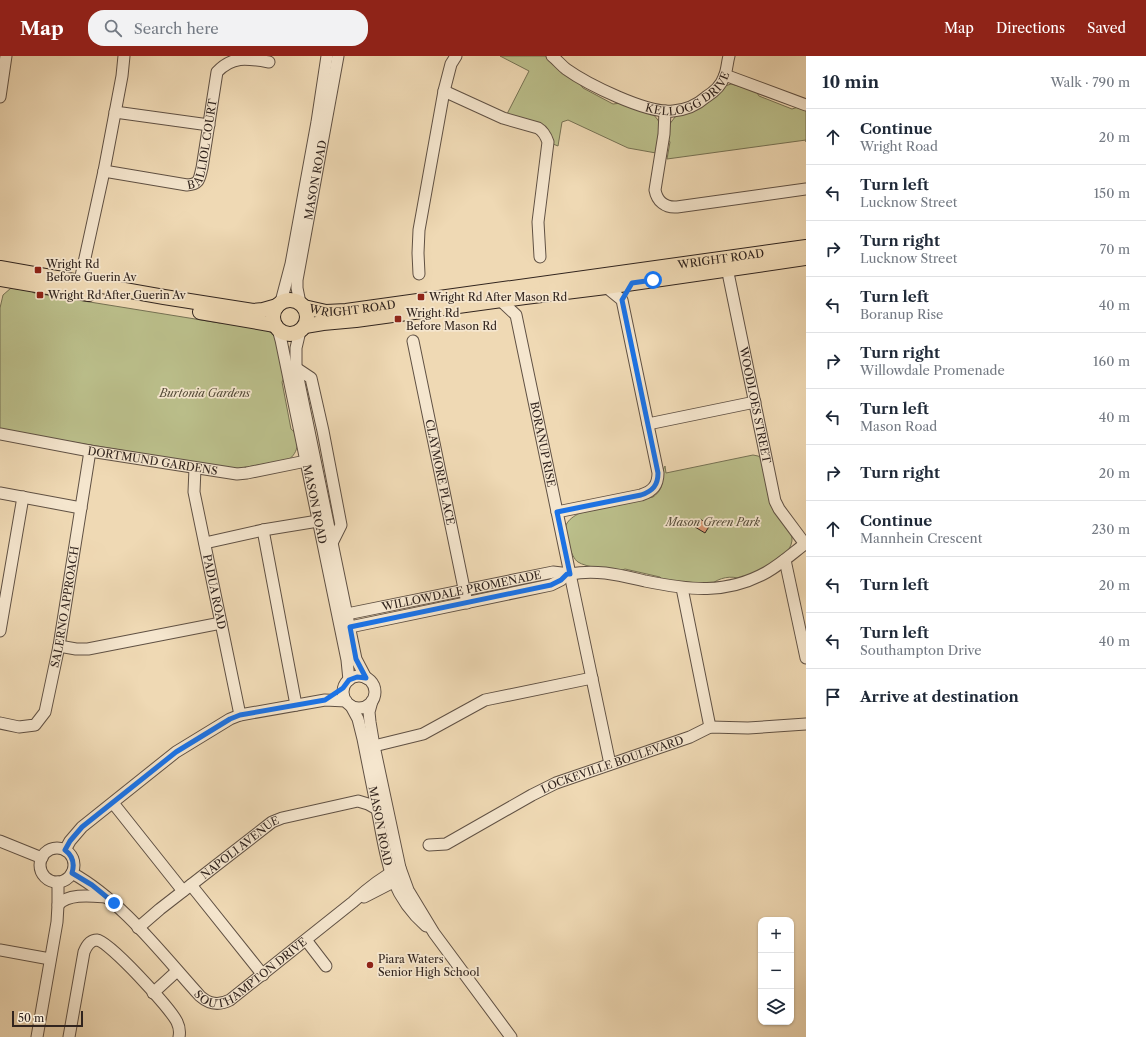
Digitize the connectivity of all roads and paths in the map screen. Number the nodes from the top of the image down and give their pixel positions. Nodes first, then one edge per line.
1 (6, 56) edge
2 (124, 56) edge
3 (327, 56) edge
4 (338, 56) edge
5 (456, 56) edge
6 (552, 56) edge
7 (729, 56) edge
8 (269, 62) dead end
9 (725, 75) junction
10 (444, 90) junction
11 (0, 97) edge
12 (806, 105) edge
13 (665, 111) junction
14 (115, 112) junction
15 (209, 125) junction
16 (104, 171) junction
17 (806, 189) edge
18 (806, 247) edge
19 (540, 257) dead end
20 (806, 258) edge
21 (726, 264) junction
22 (419, 274) dead end
23 (0, 275) edge
24 (632, 283) junction
25 (606, 287) junction
26 (78, 288) junction
27 (525, 297) junction
28 (500, 300) junction
29 (622, 300) junction
30 (279, 304) junction
31 (302, 305) junction
32 (516, 315) junction
33 (276, 327) junction
34 (302, 328) junction
35 (413, 341) dead end
36 (755, 402) junction
37 (648, 424) junction
38 (0, 434) edge
39 (90, 451) junction
40 (306, 461) junction
41 (196, 468) junction
42 (0, 493) edge
43 (23, 497) junction
44 (81, 508) junction
45 (557, 512) junction
46 (318, 521) junction
47 (263, 530) junction
48 (205, 543) junction
49 (806, 544) edge
50 (785, 560) junction
51 (568, 574) junction
52 (682, 588) junction
53 (465, 590) junction
54 (467, 603) junction
55 (347, 614) junction
56 (221, 624) junction
57 (350, 627) junction
58 (0, 631) edge
59 (59, 646) junction
60 (806, 658) edge
61 (366, 678) junction
62 (592, 678) junction
63 (346, 684) junction
64 (325, 700) junction
65 (372, 701) junction
66 (348, 704) junction
67 (296, 705) junction
68 (240, 715) junction
69 (0, 723) edge
70 (806, 724) edge
71 (710, 727) junction
72 (374, 746) junction
73 (610, 764) junction
74 (372, 786) junction
75 (358, 801) junction
76 (112, 803) junction
77 (377, 809) junction
78 (0, 840) edge
79 (430, 845) dead end
80 (65, 850) junction
81 (42, 858) junction
82 (72, 873) junction
83 (397, 875) junction
84 (58, 882) junction
85 (187, 888) junction
86 (106, 897) junction
87 (58, 905) junction
88 (138, 928) junction
89 (306, 940) junction
90 (0, 950) edge
91 (50, 959) junction
92 (326, 966) dead end
93 (177, 971) junction
94 (263, 975) junction
95 (153, 993) junction
96 (37, 1037) edge
97 (69, 1037) edge
98 (180, 1037) edge
99 (511, 1037) edge

1 - 11 street
2 - 14 street
3 - 30 street, MASON ROAD
4 - 31 street, MASON ROAD
5 - 10 street
6 - 13 street, KELLOGG DRIVE
7 - 9 street
8 - 15 street, BALLIOL COURT
9 - 12 street, KELLOGG DRIVE
9 - 13 street, KELLOGG DRIVE
10 - 19 street
10 - 22 street
13 - 17 street
14 - 15 street
14 - 16 street
15 - 16 street, BALLIOL COURT
16 - 26 street
18 - 21 main road, WRIGHT ROAD
20 - 21 main road, WRIGHT ROAD
21 - 24 main road, WRIGHT ROAD
21 - 31 main road, WRIGHT ROAD
21 - 36 street, WOODLOES STREET
23 - 26 main road
24 - 25 main road, WRIGHT ROAD
24 - 29 street
25 - 27 main road, WRIGHT ROAD
25 - 29 street
26 - 30 main road
26 - 33 main road
27 - 28 main road, WRIGHT ROAD
27 - 32 street
28 - 32 street
28 - 34 main road, WRIGHT ROAD
29 - 37 street
30 - 31 main road
30 - 33 main road
31 - 34 main road
32 - 45 street, BORANUP RISE
33 - 34 main road
33 - 40 street, MASON ROAD
34 - 55 street, MASON ROAD
35 - 53 street, CLAYMORE PLACE
36 - 37 street
36 - 49 street, WOODLOES STREET
37 - 45 street
38 - 39 street, DORTMUND GARDENS
39 - 41 street, DORTMUND GARDENS
39 - 44 street, SALERNO APPROACH
40 - 41 street, DORTMUND GARDENS
40 - 46 street, MASON ROAD
41 - 48 street, PADUA ROAD
42 - 43 street
43 - 44 street
43 - 58 street
44 - 59 street, SALERNO APPROACH
45 - 51 street, BORANUP RISE
46 - 47 street
46 - 63 street, MASON ROAD
47 - 48 street
47 - 67 street
48 - 56 street, PADUA ROAD
49 - 50 street, WILLOWDALE PROMENADE
50 - 52 street, WILLOWDALE PROMENADE
50 - 60 street
51 - 52 street, WILLOWDALE PROMENADE
51 - 53 street, WILLOWDALE PROMENADE
51 - 54 street, WILLOWDALE PROMENADE
51 - 62 street, BORANUP RISE
52 - 71 street
53 - 54 street, CLAYMORE PLACE
53 - 55 street, WILLOWDALE PROMENADE
54 - 57 street, WILLOWDALE PROMENADE
55 - 57 street, MASON ROAD
56 - 59 street
56 - 68 street, PADUA ROAD
57 - 61 street, MASON ROAD
59 - 69 street, SALERNO APPROACH
61 - 63 street
61 - 65 street
62 - 72 street
62 - 73 street, BORANUP RISE
63 - 64 street
63 - 66 street
64 - 66 street
64 - 67 street
65 - 66 street
65 - 72 street, MASON ROAD
66 - 74 street, MASON ROAD
67 - 68 street
68 - 76 street
70 - 71 street, LOCKEVILLE BOULEVARD
71 - 73 street, LOCKEVILLE BOULEVARD
72 - 83 street, MASON ROAD
73 - 79 street, LOCKEVILLE BOULEVARD
74 - 75 street
74 - 77 street, MASON ROAD
75 - 77 street
75 - 85 street, NAPOLI AVENUE
76 - 80 street
76 - 85 street
77 - 83 street, MASON ROAD
78 - 81 street
80 - 81 street
80 - 82 street
81 - 84 street
82 - 84 street
82 - 86 street, SOUTHAMPTON DRIVE
83 - 89 street, SOUTHAMPTON DRIVE
83 - 99 street, MASON ROAD
84 - 87 street
85 - 88 street, NAPOLI AVENUE
85 - 94 street
86 - 87 street
86 - 88 street, SOUTHAMPTON DRIVE
87 - 91 street
88 - 93 street, SOUTHAMPTON DRIVE
89 - 92 street
89 - 94 street, SOUTHAMPTON DRIVE
90 - 91 street
91 - 96 street
93 - 94 street, SOUTHAMPTON DRIVE
93 - 95 street
95 - 97 street
95 - 98 street

